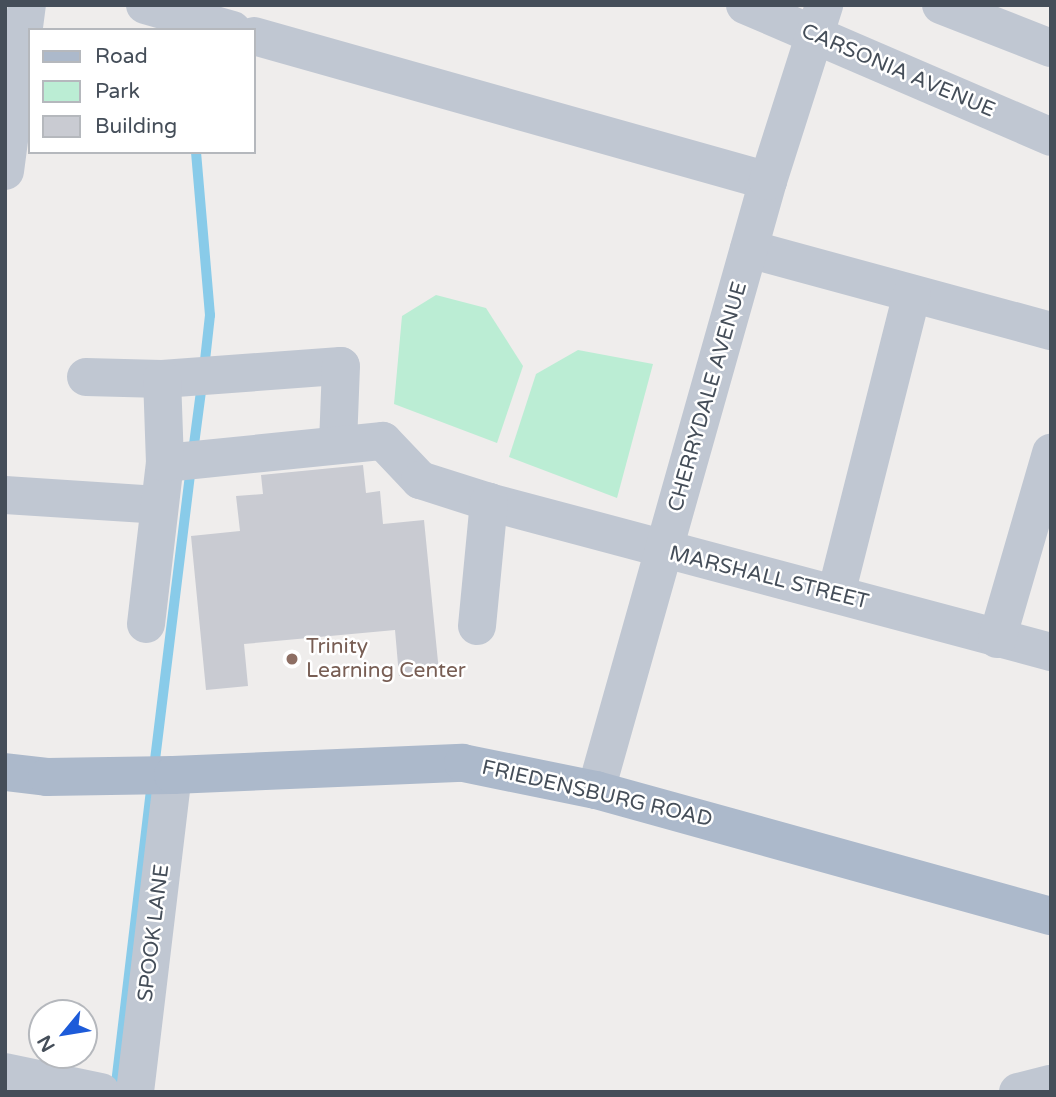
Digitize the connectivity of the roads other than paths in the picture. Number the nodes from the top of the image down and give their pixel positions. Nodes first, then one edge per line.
1 (27, 5) edge
2 (145, 5) edge
3 (745, 5) edge
4 (941, 5) edge
5 (820, 20) edge
6 (225, 28) edge
7 (256, 37) edge
8 (1051, 48) edge
9 (1051, 137) edge
10 (5, 171) edge
11 (768, 181) junction
12 (749, 249) junction
13 (912, 294) junction
14 (1051, 331) edge
15 (86, 377) dead end
16 (162, 379) junction
17 (338, 443) junction
18 (1051, 453) edge
19 (165, 463) junction
20 (5, 495) edge
21 (489, 502) junction
22 (158, 505) junction
23 (664, 552) junction
24 (835, 594) junction
25 (146, 624) dead end
26 (477, 626) dead end
27 (997, 639) junction
28 (1051, 652) edge
29 (5, 772) edge
30 (173, 775) junction
31 (596, 790) junction
32 (1051, 916) edge
33 (5, 1072) edge
34 (1051, 1084) edge
35 (101, 1092) edge
36 (135, 1092) edge
37 (1018, 1092) edge

1 - 10 street
2 - 6 street
3 - 5 street, CARSONIA AVENUE
4 - 8 street
5 - 9 street, CARSONIA AVENUE
5 - 11 street, CHERRYDALE AVENUE
7 - 11 street
11 - 12 street, CHERRYDALE AVENUE
12 - 13 street
12 - 23 street, CHERRYDALE AVENUE
13 - 14 street
13 - 24 street
15 - 16 street
16 - 17 street
16 - 19 street
17 - 19 street, MARSHALL STREET
17 - 21 street, MARSHALL STREET
18 - 27 street
19 - 22 street
20 - 22 street
21 - 23 street, MARSHALL STREET
21 - 26 street
22 - 25 street
23 - 24 street, MARSHALL STREET
23 - 31 street, CHERRYDALE AVENUE
24 - 27 street, MARSHALL STREET
27 - 28 street, MARSHALL STREET
29 - 30 main road, FRIEDENSBURG ROAD
30 - 31 main road, FRIEDENSBURG ROAD
30 - 36 street, SPOOK LANE
31 - 32 main road, FRIEDENSBURG ROAD
33 - 35 street
34 - 37 street

